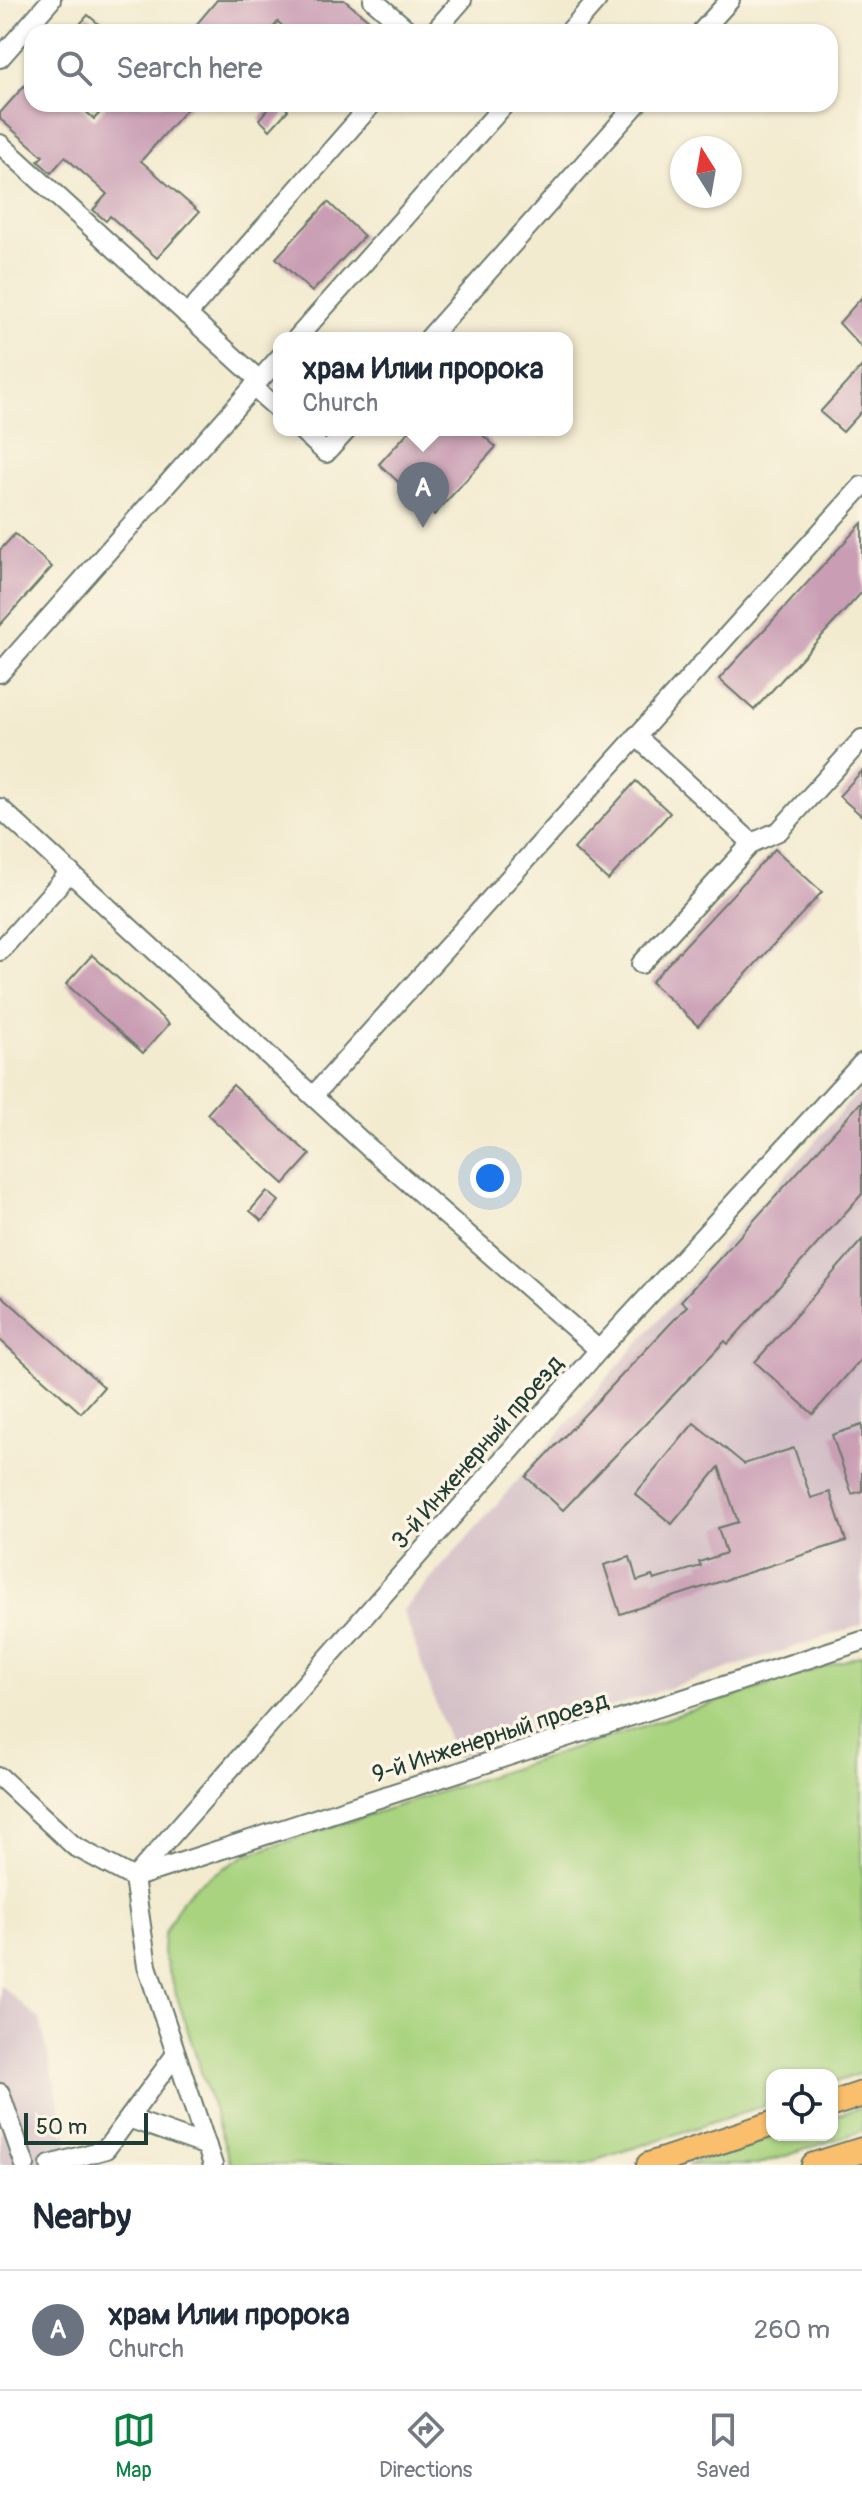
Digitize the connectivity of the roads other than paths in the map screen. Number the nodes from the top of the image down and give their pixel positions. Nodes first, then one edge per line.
1 (51, 0) edge
2 (373, 0) edge
3 (462, 0) edge
4 (597, 0) edge
5 (730, 0) edge
6 (30, 24) edge
7 (401, 24) edge
8 (441, 24) edge
9 (576, 24) edge
10 (708, 24) edge
11 (24, 31) edge
12 (0, 58) edge
13 (365, 112) edge
14 (498, 112) edge
15 (630, 112) edge
16 (0, 144) edge
17 (187, 315) junction
18 (302, 332) edge
19 (434, 332) edge
20 (273, 365) edge
21 (256, 384) junction
22 (273, 403) edge
23 (308, 436) edge
24 (342, 436) edge
25 (862, 486) edge
26 (0, 673) edge
27 (636, 736) junction
28 (862, 739) edge
29 (0, 808) edge
30 (752, 843) junction
31 (70, 872) junction
32 (0, 951) edge
33 (641, 964) dead end
34 (859, 1073) edge
35 (313, 1096) junction
36 (599, 1350) junction
37 (862, 1641) edge
38 (0, 1777) edge
39 (17, 1792) junction
40 (0, 1801) edge
41 (134, 1878) junction
42 (176, 2054) junction
43 (0, 2093) edge
44 (862, 2094) edge
45 (838, 2102) edge
46 (131, 2119) junction
47 (766, 2126) edge
48 (207, 2146) junction
49 (862, 2150) edge
50 (25, 2165) edge
51 (50, 2165) edge
52 (213, 2165) edge
53 (649, 2165) edge
54 (814, 2165) edge

1 - 6 street
2 - 7 street
3 - 8 street
4 - 9 street
5 - 10 street
11 - 12 street
13 - 17 street
14 - 18 street
15 - 19 street
16 - 17 street
17 - 21 street
20 - 21 street
21 - 22 street
21 - 26 street
23 - 24 street
25 - 27 street
27 - 30 street
27 - 35 street
28 - 30 street
29 - 31 street
30 - 33 street
31 - 32 street
31 - 35 street
34 - 36 street, 3-й Инженерный проезд
35 - 36 street
36 - 41 street, 3-й Инженерный проезд
37 - 41 street, 9-й Инженерный проезд
38 - 39 street
39 - 40 street
39 - 41 street
41 - 42 street
42 - 46 street
42 - 48 street
43 - 50 street
44 - 45 main road
46 - 48 street
46 - 51 street
47 - 53 main road
48 - 52 street
49 - 54 main road

